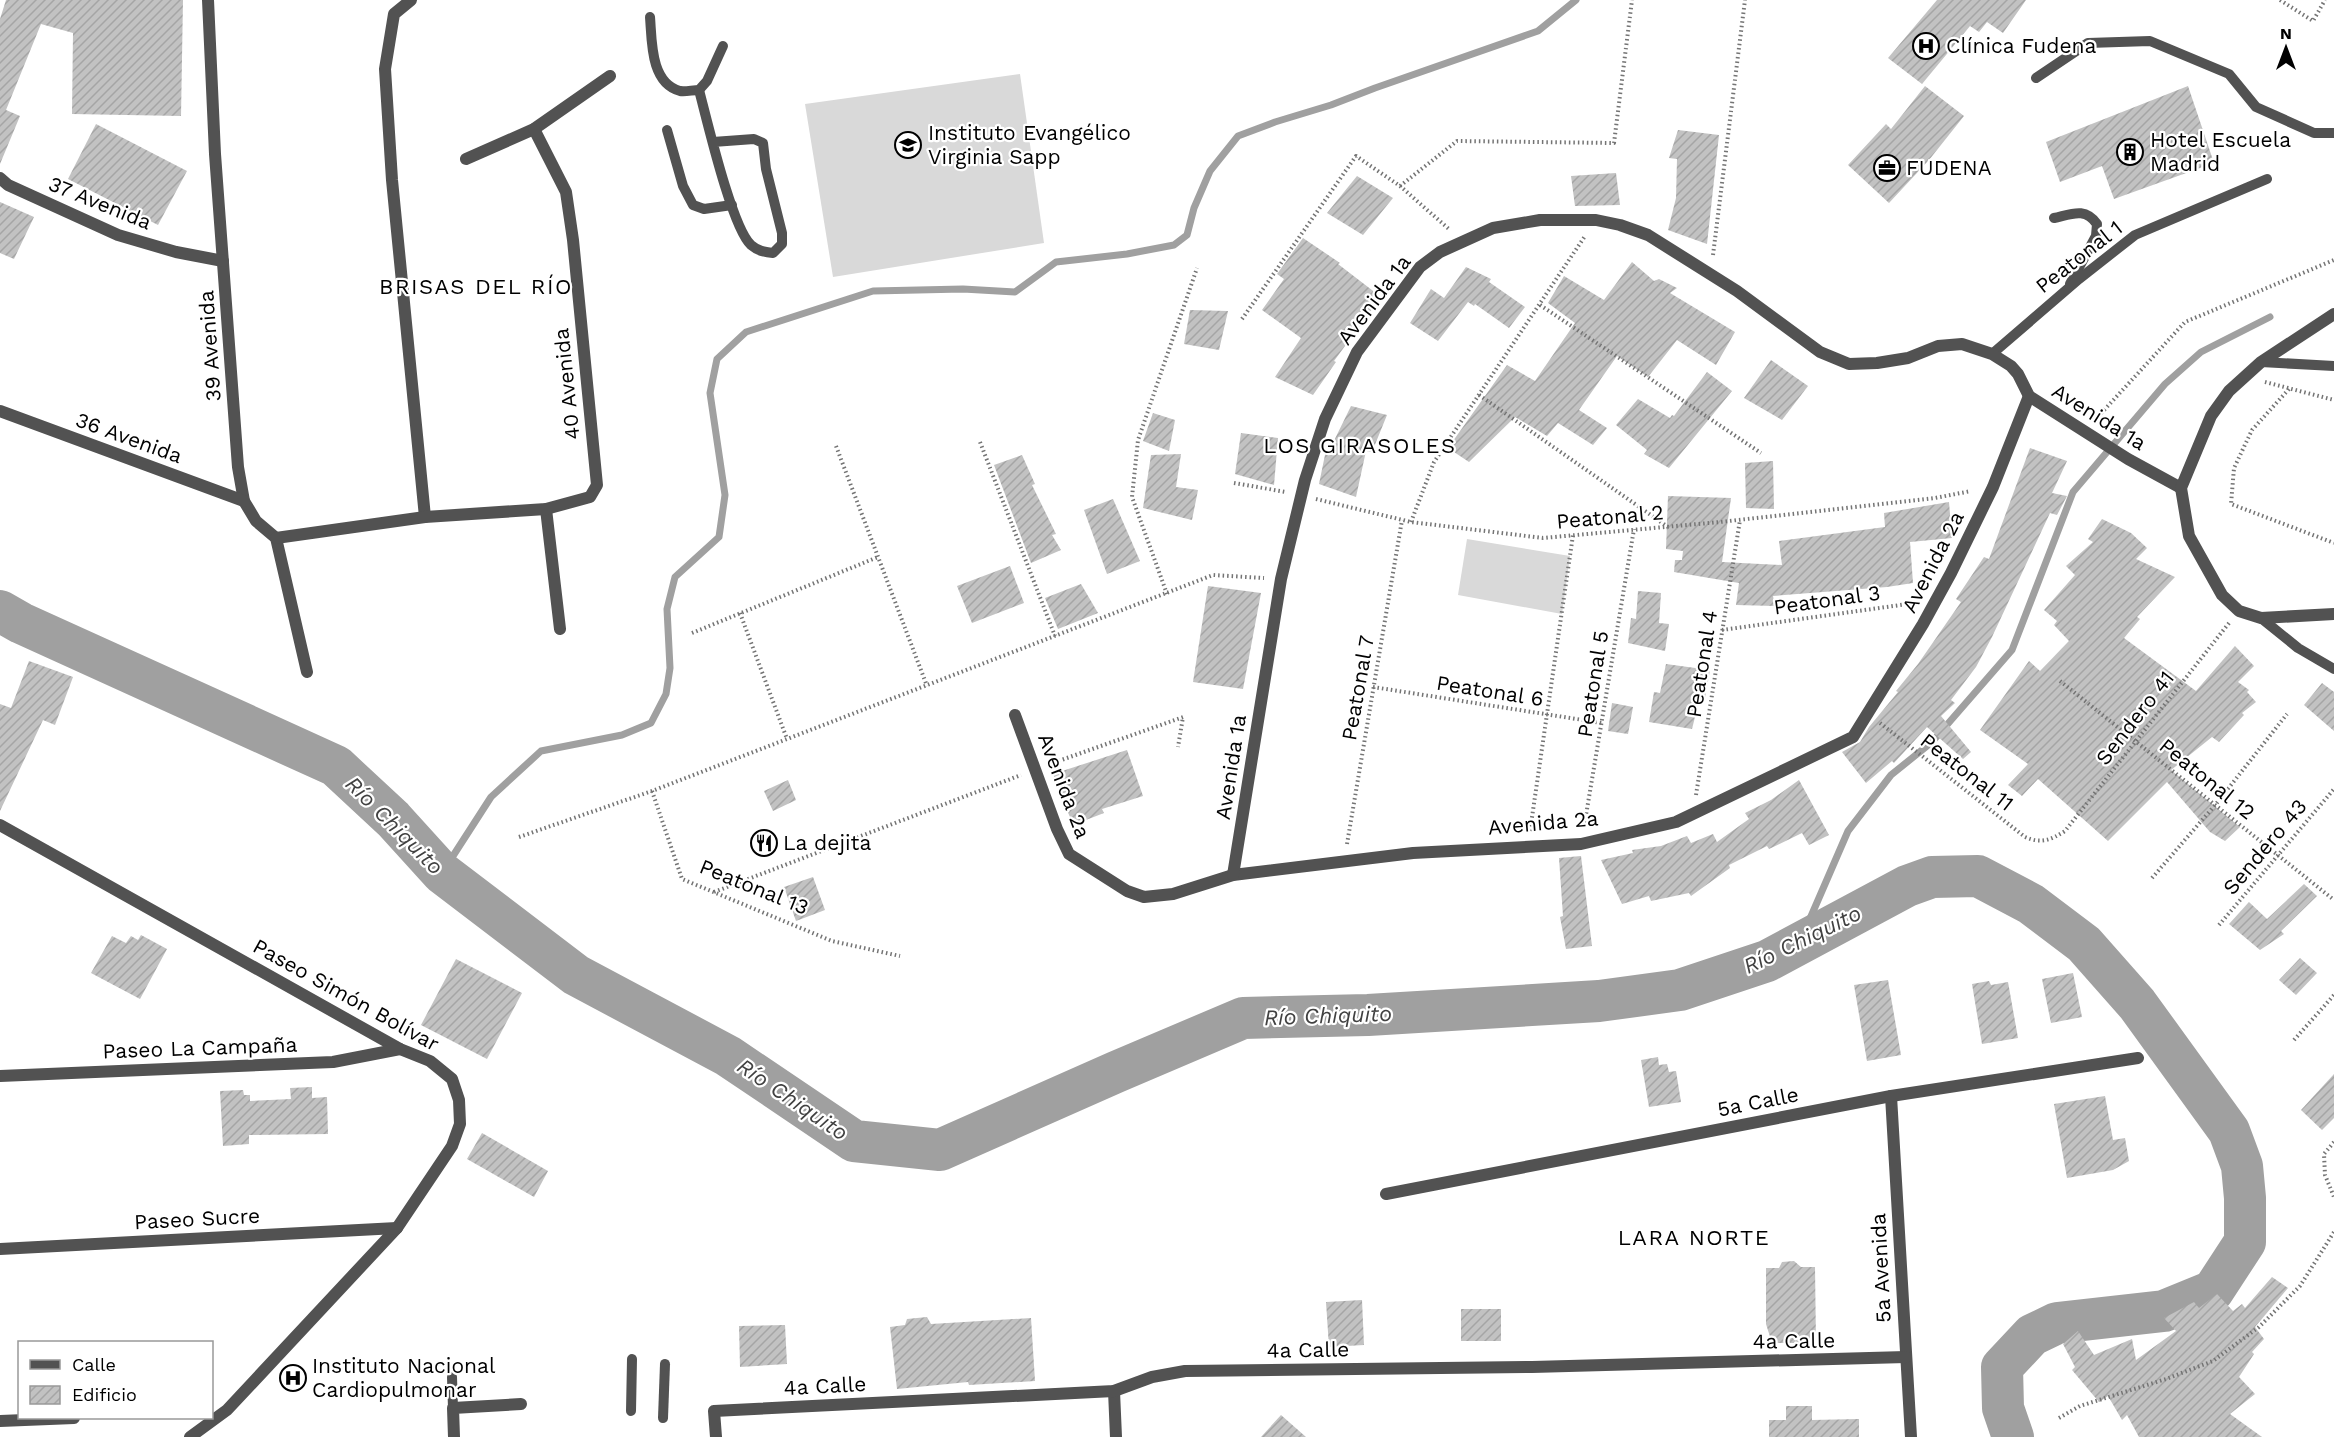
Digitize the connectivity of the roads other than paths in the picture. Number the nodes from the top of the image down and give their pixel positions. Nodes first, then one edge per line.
1 (208, 0) edge
2 (411, 0) edge
3 (650, 17) dead end
4 (723, 45) dead end
5 (610, 76) dead end
6 (2036, 78) dead end
7 (699, 90) junction
8 (534, 129) junction
9 (667, 130) dead end
10 (2334, 133) edge
11 (713, 142) junction
12 (466, 159) dead end
13 (0, 178) edge
14 (2267, 179) dead end
15 (732, 205) junction
16 (2054, 218) dead end
17 (223, 261) junction
18 (2067, 290) junction
19 (2334, 314) edge
20 (1992, 354) junction
21 (2261, 362) junction
22 (2334, 366) edge
23 (2029, 396) junction
24 (0, 411) edge
25 (2181, 488) junction
26 (244, 501) junction
27 (546, 509) junction
28 (424, 517) junction
29 (276, 538) junction
30 (2334, 614) edge
31 (2261, 618) junction
32 (560, 629) dead end
33 (2334, 669) edge
34 (307, 672) dead end
35 (1015, 715) dead end
36 (3, 828) edge
37 (1233, 875) junction
38 (400, 1049) junction
39 (2138, 1058) dead end
40 (0, 1076) edge
41 (1891, 1096) junction
42 (1386, 1194) dead end
43 (397, 1228) junction
44 (0, 1249) edge
45 (1906, 1357) junction
46 (632, 1359) dead end
47 (665, 1364) dead end
48 (452, 1377) dead end
49 (1114, 1391) junction
50 (521, 1404) dead end
51 (453, 1408) junction
52 (227, 1410) junction
53 (213, 1411) edge
54 (631, 1412) dead end
55 (663, 1418) dead end
56 (49, 1419) edge
57 (0, 1421) edge
58 (190, 1437) edge
59 (454, 1437) edge
60 (716, 1437) edge
61 (1116, 1437) edge
62 (1911, 1437) edge

1 - 17 street, 39 Avenida
2 - 28 street
3 - 7 lane
4 - 7 lane
5 - 8 street
6 - 10 lane
7 - 11 lane
8 - 12 street
8 - 27 street, 40 Avenida
9 - 15 lane
11 - 15 lane
11 - 15 lane
13 - 17 street, 37 Avenida
14 - 18 lane, Peatonal 1
16 - 18 lane
17 - 26 street, 39 Avenida
18 - 20 lane, Peatonal 1
19 - 21 street
20 - 23 street, Avenida 1a
20 - 37 street, Avenida 1a
21 - 22 lane
21 - 25 street
23 - 25 street, Avenida 1a
23 - 37 street, Avenida 2a
24 - 26 street, 36 Avenida
25 - 31 street
26 - 29 street, 39 Avenida
27 - 28 street
27 - 32 street
28 - 29 street
29 - 34 street
30 - 31 street
31 - 33 lane
35 - 37 street, Avenida 2a
36 - 38 street, Paseo Simón Bolívar
38 - 40 street, Paseo La Campaña
38 - 43 street, Paseo Simón Bolívar
39 - 41 street, 5a Calle
41 - 42 street, 5a Calle
41 - 45 street, 5a Avenida
43 - 44 street, Paseo Sucre
43 - 52 street, Paseo Simón Bolívar
45 - 49 street, 4a Calle
45 - 62 street, 5a Avenida
46 - 54 lane
47 - 55 lane
48 - 51 lane
49 - 60 street, 4a Calle
49 - 61 street
50 - 51 street
51 - 59 street
52 - 53 street
52 - 58 street, Paseo Simón Bolívar
56 - 57 street

